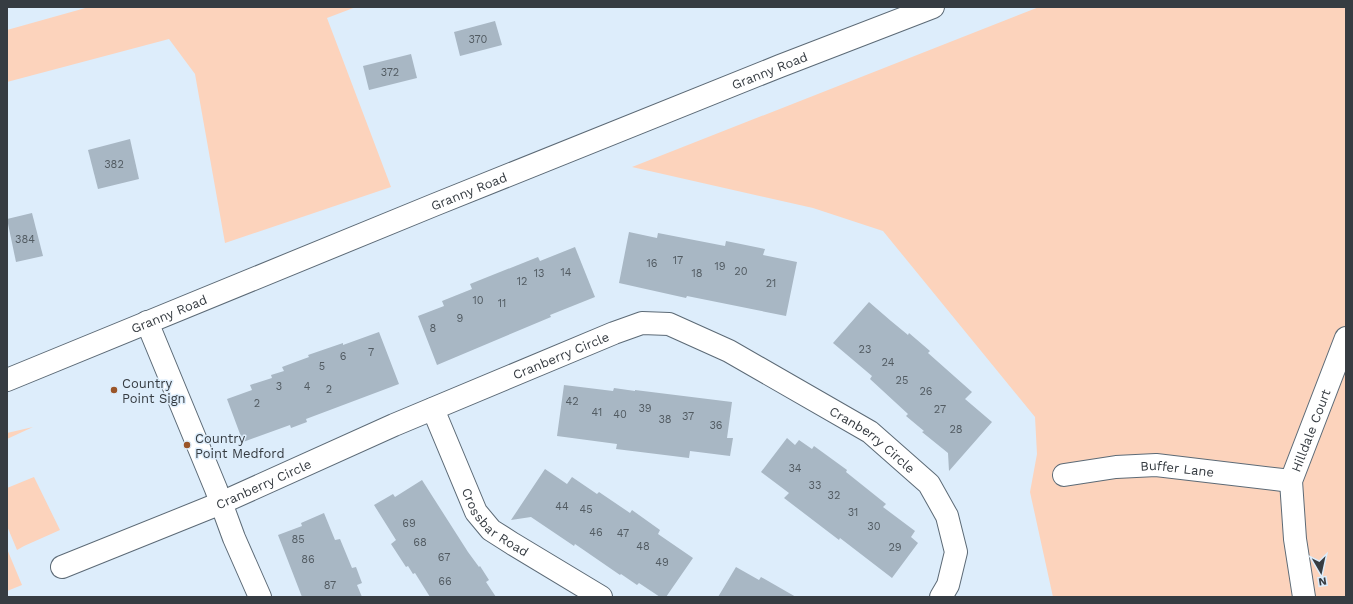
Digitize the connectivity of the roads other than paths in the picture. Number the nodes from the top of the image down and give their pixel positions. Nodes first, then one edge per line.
1 (933, 7) edge
2 (907, 12) edge
3 (147, 322) junction
4 (1346, 338) edge
5 (7, 380) edge
6 (433, 409) junction
7 (1064, 475) dead end
8 (1291, 481) junction
9 (221, 503) junction
10 (62, 568) dead end
11 (260, 597) edge
12 (601, 597) edge
13 (941, 597) edge
14 (1304, 597) edge

1 - 2 street, Granny Road
2 - 3 street, Granny Road
3 - 5 street, Granny Road
3 - 9 street
4 - 8 street, Hilldale Court
6 - 9 street, Cranberry Circle
6 - 12 street, Crossbar Road
6 - 13 street, Cranberry Circle
7 - 8 street, Buffer Lane
8 - 14 street, Hilldale Court
9 - 10 street, Cranberry Circle
9 - 11 street

